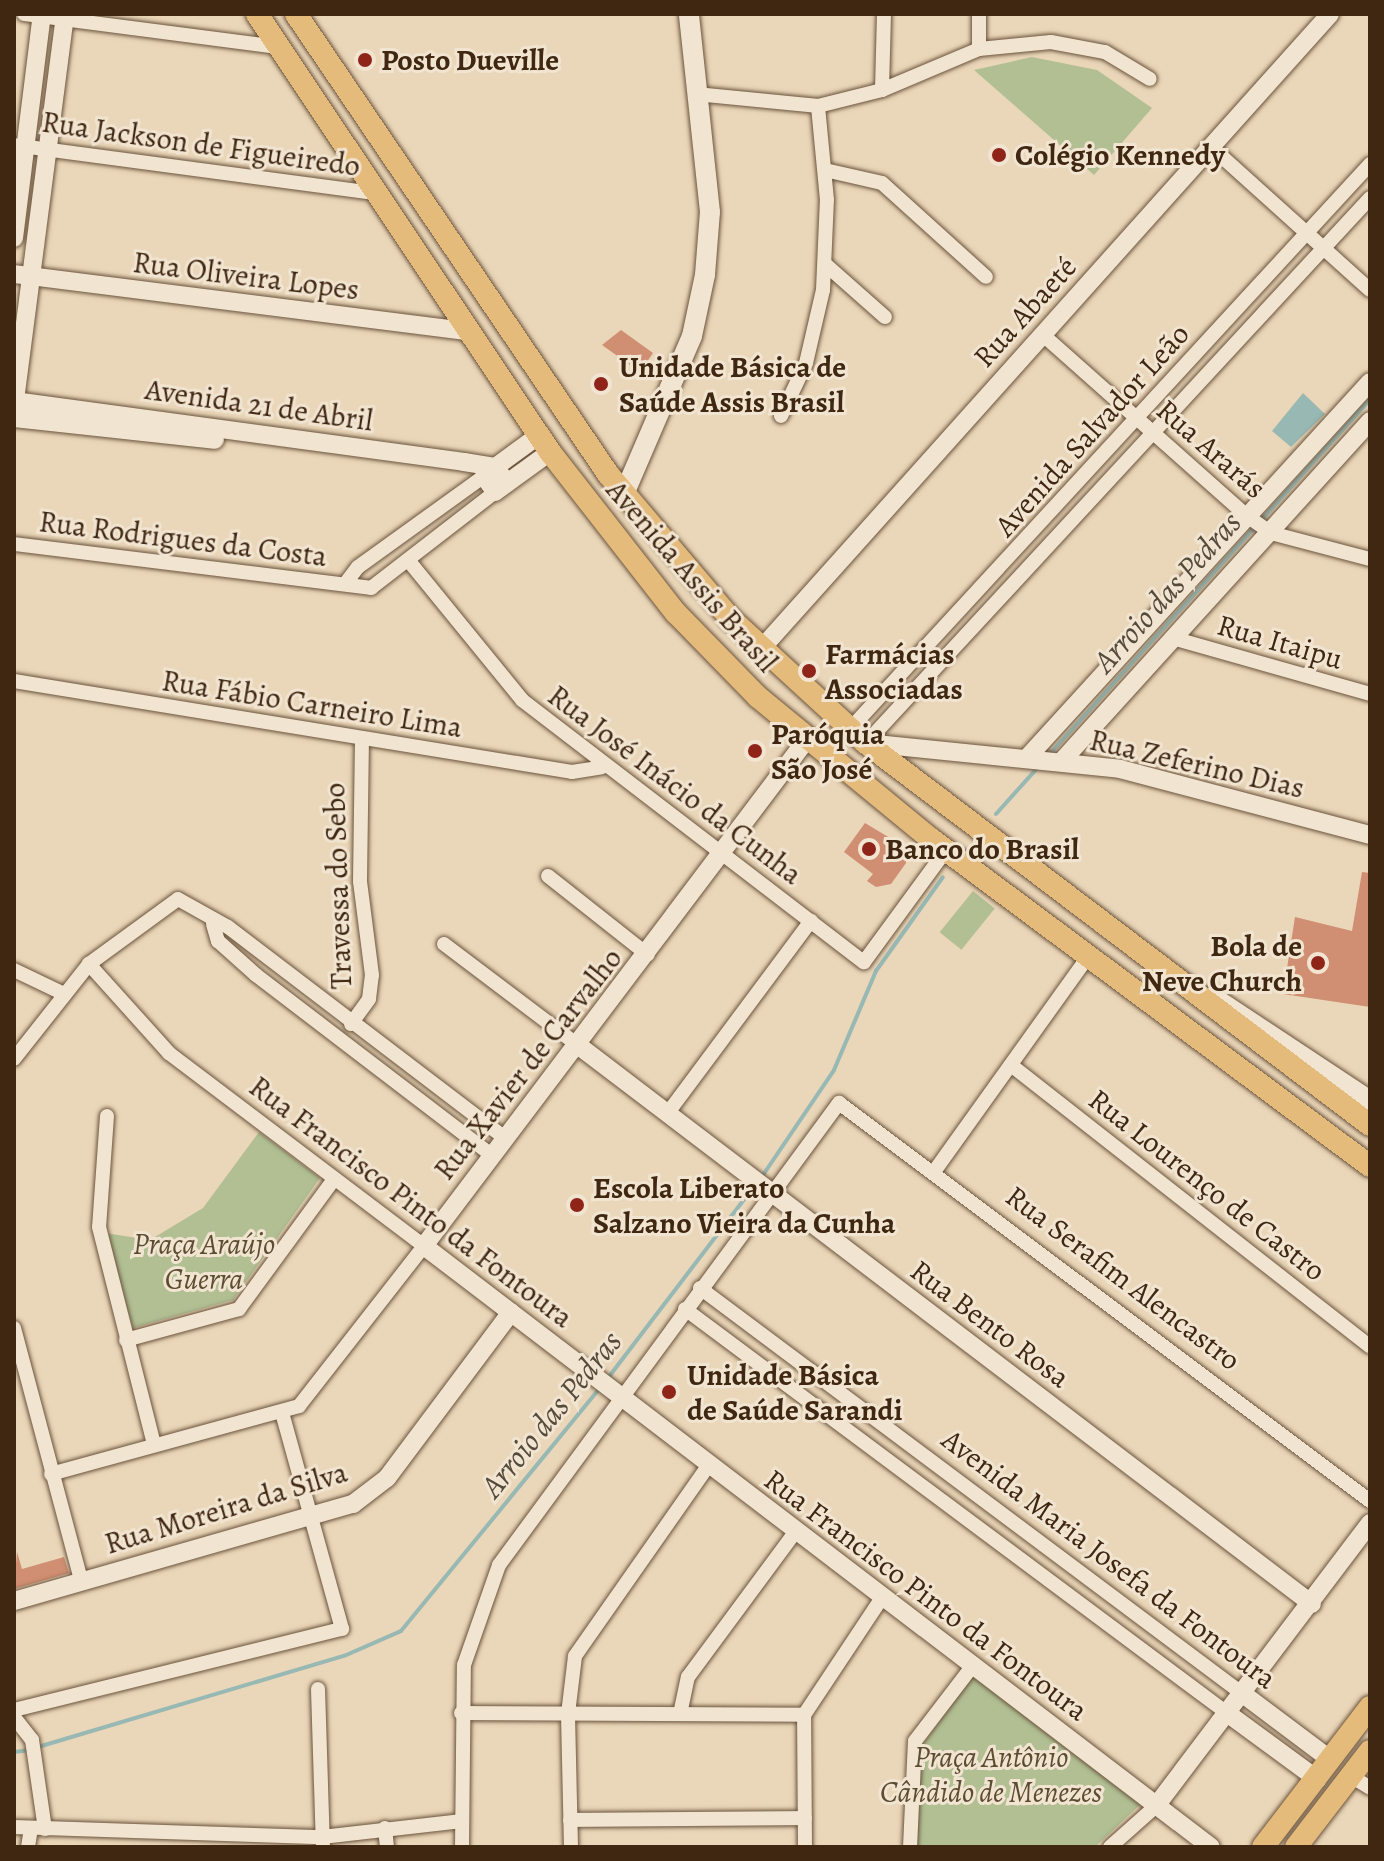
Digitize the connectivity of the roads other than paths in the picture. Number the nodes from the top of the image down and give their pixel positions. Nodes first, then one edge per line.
1 (257, 14) edge
2 (296, 14) edge
3 (689, 14) edge
4 (884, 14) edge
5 (979, 14) edge
6 (1330, 14) edge
7 (36, 15) edge
8 (64, 16) edge
9 (279, 47) junction
10 (979, 49) junction
11 (1150, 79) dead end
12 (882, 90) junction
13 (696, 94) junction
14 (818, 106) junction
15 (19, 146) edge
16 (1210, 146) junction
17 (46, 149) junction
18 (1370, 164) edge
19 (825, 170) junction
20 (382, 195) junction
21 (1370, 198) edge
22 (1306, 233) junction
23 (14, 238) edge
24 (1324, 249) junction
25 (825, 264) junction
26 (22, 276) edge
27 (986, 277) dead end
28 (1370, 290) edge
29 (885, 317) dead end
30 (471, 332) junction
31 (1042, 334) junction
32 (527, 358) junction
33 (1370, 382) edge
34 (669, 388) junction
35 (14, 401) edge
36 (14, 408) edge
37 (781, 416) dead end
38 (14, 418) edge
39 (1137, 419) junction
40 (1370, 421) edge
41 (182, 429) junction
42 (1154, 435) junction
43 (544, 444) junction
44 (490, 472) junction
45 (608, 474) junction
46 (501, 488) junction
47 (624, 494) junction
48 (1260, 525) junction
49 (605, 528) junction
50 (14, 544) edge
51 (1370, 559) edge
52 (408, 560) junction
53 (345, 584) junction
54 (982, 590) junction
55 (997, 604) junction
56 (676, 613) junction
57 (1176, 639) junction
58 (762, 648) junction
59 (14, 681) edge
60 (1369, 692) edge
61 (858, 736) junction
62 (807, 739) junction
63 (362, 740) junction
64 (1043, 761) junction
65 (602, 767) junction
66 (1370, 835) edge
67 (946, 850) junction
68 (722, 854) junction
69 (548, 876) dead end
70 (811, 921) junction
71 (213, 924) junction
72 (444, 944) dead end
73 (648, 955) junction
74 (1087, 958) junction
75 (267, 961) junction
76 (89, 964) junction
77 (14, 970) edge
78 (256, 975) junction
79 (1172, 976) junction
80 (60, 992) junction
81 (326, 1006) junction
82 (314, 1022) junction
83 (351, 1024) junction
84 (579, 1046) junction
85 (14, 1059) edge
86 (1011, 1065) junction
87 (1370, 1101) edge
88 (667, 1114) junction
89 (107, 1116) dead end
90 (1370, 1125) edge
91 (506, 1139) junction
92 (493, 1156) junction
93 (1370, 1166) edge
94 (936, 1169) junction
95 (334, 1179) junction
96 (769, 1194) junction
97 (424, 1246) junction
98 (700, 1288) junction
99 (685, 1309) junction
100 (511, 1312) junction
101 (14, 1328) edge
102 (126, 1340) junction
103 (1370, 1346) edge
104 (619, 1393) junction
105 (282, 1412) junction
106 (154, 1445) junction
107 (708, 1466) junction
108 (51, 1474) junction
109 (981, 1498) junction
110 (1370, 1501) edge
111 (311, 1518) junction
112 (966, 1518) junction
113 (1370, 1523) edge
114 (796, 1531) junction
115 (81, 1580) junction
116 (883, 1596) junction
117 (14, 1601) edge
118 (1312, 1604) junction
119 (974, 1664) junction
120 (318, 1689) dead end
121 (1243, 1694) junction
122 (1370, 1707) edge
123 (14, 1710) edge
124 (461, 1713) junction
125 (1227, 1713) junction
126 (568, 1714) junction
127 (680, 1714) junction
128 (804, 1715) junction
129 (14, 1717) edge
130 (1370, 1751) edge
131 (1331, 1760) junction
132 (1317, 1779) junction
133 (1361, 1782) edge
134 (1156, 1806) junction
135 (805, 1818) junction
136 (570, 1820) junction
137 (462, 1821) junction
138 (14, 1827) edge
139 (385, 1828) junction
140 (38, 1829) junction
141 (322, 1842) edge
142 (28, 1847) edge
143 (387, 1847) edge
144 (462, 1847) edge
145 (571, 1847) edge
146 (805, 1847) edge
147 (910, 1847) edge
148 (1110, 1847) edge
149 (1211, 1847) edge
150 (1263, 1847) edge
151 (1296, 1847) edge

1 - 9 main road, Avenida Assis Brasil
2 - 32 main road, Avenida Assis Brasil
3 - 13 main road
4 - 12 street
5 - 10 street
6 - 16 street, Rua Abaeté
7 - 8 street
7 - 15 street
8 - 9 street
8 - 17 street
9 - 20 main road, Avenida Assis Brasil
10 - 11 street
10 - 12 street
12 - 14 street
13 - 14 street
13 - 34 main road
14 - 19 street
15 - 17 street, Rua Jackson de Figueiredo
15 - 23 street
16 - 22 street
16 - 31 street, Rua Abaeté
17 - 20 street, Rua Jackson de Figueiredo
17 - 26 street
18 - 22 street, Avenida Salvador Leão
19 - 25 street
19 - 27 street
20 - 30 main road, Avenida Assis Brasil
21 - 24 street, Avenida Salvador Leão
22 - 24 street
22 - 39 street, Avenida Salvador Leão
24 - 28 street
24 - 42 street, Avenida Salvador Leão
25 - 29 street
25 - 37 street
26 - 30 street, Rua Oliveira Lopes
26 - 35 street
30 - 32 main road
30 - 43 main road, Avenida Assis Brasil
31 - 39 street, Rua Ararás
31 - 58 street, Rua Abaeté
32 - 45 main road, Avenida Assis Brasil
33 - 48 street
34 - 45 main road
34 - 47 main road
35 - 36 street
35 - 41 street, Avenida 21 de Abril
38 - 41 street, Avenida 21 de Abril
39 - 42 street, Rua Ararás
39 - 54 street, Avenida Salvador Leão
40 - 48 street
41 - 44 street, Avenida 21 de Abril
42 - 48 street, Rua Ararás
42 - 55 street, Avenida Salvador Leão
43 - 44 street
43 - 46 street
43 - 49 main road, Avenida Assis Brasil
44 - 46 street
44 - 53 street
45 - 47 main road, Avenida Assis Brasil
45 - 49 main road
46 - 52 street, Rua Rodrigues da Costa
47 - 58 main road, Avenida Assis Brasil
48 - 51 street, Rua Ararás
48 - 57 street
48 - 64 street
49 - 56 main road, Avenida Assis Brasil
50 - 53 street, Rua Rodrigues da Costa
52 - 53 street, Rua Rodrigues da Costa
52 - 65 street, Rua José Inácio da Cunha
54 - 55 street
54 - 61 street, Avenida Salvador Leão
55 - 61 street, Avenida Salvador Leão
56 - 58 main road
56 - 62 main road, Avenida Assis Brasil
57 - 60 street, Rua Itaipu
57 - 64 street
58 - 61 main road, Avenida Assis Brasil
59 - 63 street, Rua Fábio Carneiro Lima
61 - 62 main road
61 - 64 street, Rua Zeferino Dias
61 - 79 main road, Avenida Assis Brasil
62 - 67 main road, Avenida Assis Brasil
62 - 68 street, Rua Xavier de Carvalho
63 - 65 street, Rua Fábio Carneiro Lima
63 - 83 street, Travessa do Sebo
64 - 66 street, Rua Zeferino Dias
65 - 68 street, Rua José Inácio da Cunha
67 - 70 street, Rua José Inácio da Cunha
67 - 74 main road, Avenida Assis Brasil
68 - 70 street, Rua José Inácio da Cunha
68 - 73 street, Rua Xavier de Carvalho
69 - 73 street
70 - 88 street
71 - 75 street
71 - 76 street
71 - 78 street
72 - 84 street, Rua Bento Rosa
73 - 84 street, Rua Xavier de Carvalho
74 - 86 street
74 - 93 main road, Avenida Assis Brasil
75 - 78 street
75 - 81 street
76 - 80 street
76 - 95 street, Rua Francisco Pinto da Fontoura
77 - 80 street
78 - 82 street
79 - 87 main road, Avenida Assis Brasil
79 - 90 main road, Avenida Assis Brasil
80 - 85 street
81 - 82 street
81 - 83 street
82 - 92 street
83 - 91 street
84 - 88 street, Rua Bento Rosa
84 - 91 street, Rua Xavier de Carvalho
86 - 94 street
86 - 103 street, Rua Lourenço de Castro
88 - 96 street, Rua Bento Rosa
89 - 102 street
91 - 92 street, Rua Xavier de Carvalho
92 - 97 street, Rua Xavier de Carvalho
94 - 96 street, Rua Serafim Alencastro
94 - 110 street, Rua Serafim Alencastro
95 - 97 street, Rua Francisco Pinto da Fontoura
95 - 102 street
96 - 98 street
96 - 118 street, Rua Bento Rosa
97 - 100 street, Rua Francisco Pinto da Fontoura
97 - 105 street, Rua Xavier de Carvalho
98 - 99 street
98 - 109 street, Avenida Maria Josefa da Fontoura
99 - 104 street
99 - 112 street, Avenida Maria Josefa da Fontoura
100 - 104 street, Rua Francisco Pinto da Fontoura
100 - 111 street, Rua Moreira da Silva
101 - 108 street
102 - 106 street
104 - 107 street, Rua Francisco Pinto da Fontoura
104 - 124 street
105 - 106 street, Rua Xavier de Carvalho
105 - 111 street
106 - 108 street, Rua Xavier de Carvalho
107 - 114 street, Rua Francisco Pinto da Fontoura
107 - 126 street
108 - 115 street
109 - 112 street
109 - 121 street, Avenida Maria Josefa da Fontoura
111 - 115 street, Rua Moreira da Silva
111 - 123 street
112 - 125 street, Avenida Maria Josefa da Fontoura
113 - 118 street
114 - 116 street, Rua Francisco Pinto da Fontoura
114 - 127 street
115 - 117 street, Rua Moreira da Silva
116 - 119 street, Rua Francisco Pinto da Fontoura
116 - 128 street
118 - 121 street
119 - 134 street, Rua Francisco Pinto da Fontoura
119 - 147 street
120 - 141 street
121 - 125 street
121 - 131 street, Avenida Maria Josefa da Fontoura
122 - 131 main road
124 - 126 street
124 - 137 street
125 - 132 street, Avenida Maria Josefa da Fontoura
125 - 134 street
126 - 127 street
126 - 136 street
127 - 128 street
128 - 135 street
129 - 140 street
130 - 133 main road
131 - 132 main road
132 - 150 main road
133 - 151 main road
134 - 148 street
134 - 149 street, Rua Francisco Pinto da Fontoura
135 - 136 street
135 - 146 street
136 - 145 street
137 - 139 street
137 - 144 street
138 - 140 street
139 - 141 street
139 - 143 street
140 - 141 street
140 - 142 street

